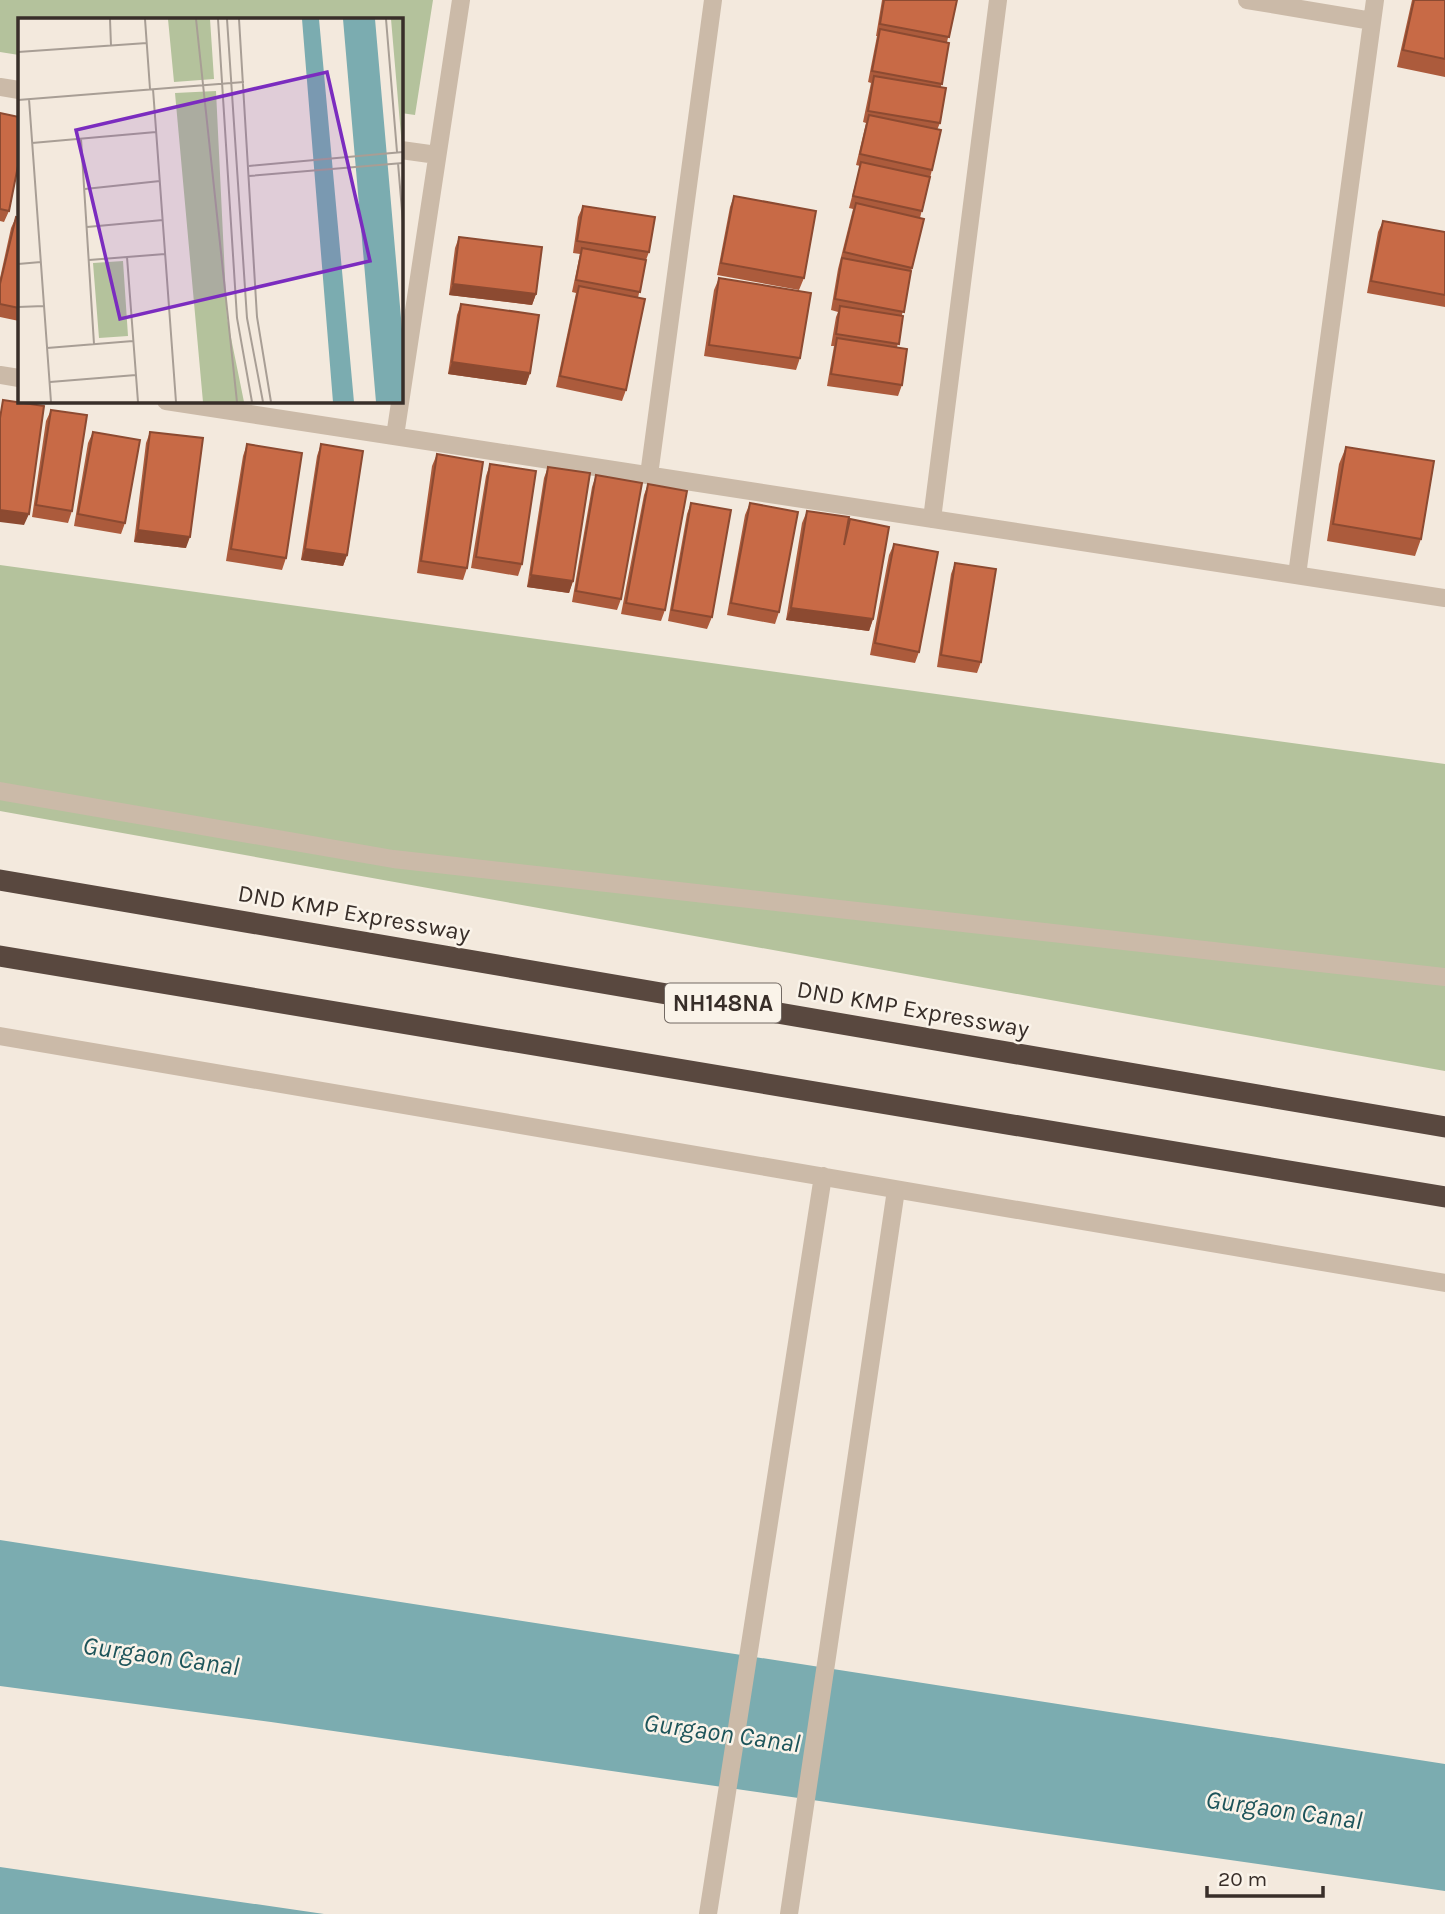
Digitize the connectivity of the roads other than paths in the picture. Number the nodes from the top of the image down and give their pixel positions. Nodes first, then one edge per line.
1 (461, 0) edge
2 (713, 0) edge
3 (998, 0) edge
4 (1247, 0) edge
5 (1375, 0) edge
6 (1372, 21) junction
7 (0, 87) edge
8 (18, 90) edge
9 (402, 150) edge
10 (438, 155) junction
11 (0, 375) edge
12 (18, 378) edge
13 (402, 396) edge
14 (173, 402) edge
15 (401, 402) edge
16 (396, 436) junction
17 (649, 475) junction
18 (932, 519) junction
19 (1297, 575) junction
20 (1445, 598) edge
21 (0, 791) edge
22 (0, 880) edge
23 (0, 956) edge
24 (1445, 977) edge
25 (0, 1036) edge
26 (1445, 1127) edge
27 (823, 1175) junction
28 (896, 1189) junction
29 (1445, 1197) edge
30 (1445, 1283) edge
31 (708, 1914) edge
32 (789, 1914) edge

1 - 10 street
2 - 17 street
3 - 18 street
4 - 6 street
5 - 6 street
6 - 19 street
7 - 8 street
9 - 10 street
10 - 13 street
11 - 12 street
14 - 16 street
15 - 16 street
16 - 17 street
17 - 18 street
18 - 19 street
19 - 20 street
21 - 24 street
22 - 26 highway, DND KMP Expressway / NH148NA
23 - 29 highway
25 - 27 street
27 - 28 street
27 - 31 street
28 - 30 street
28 - 32 street

